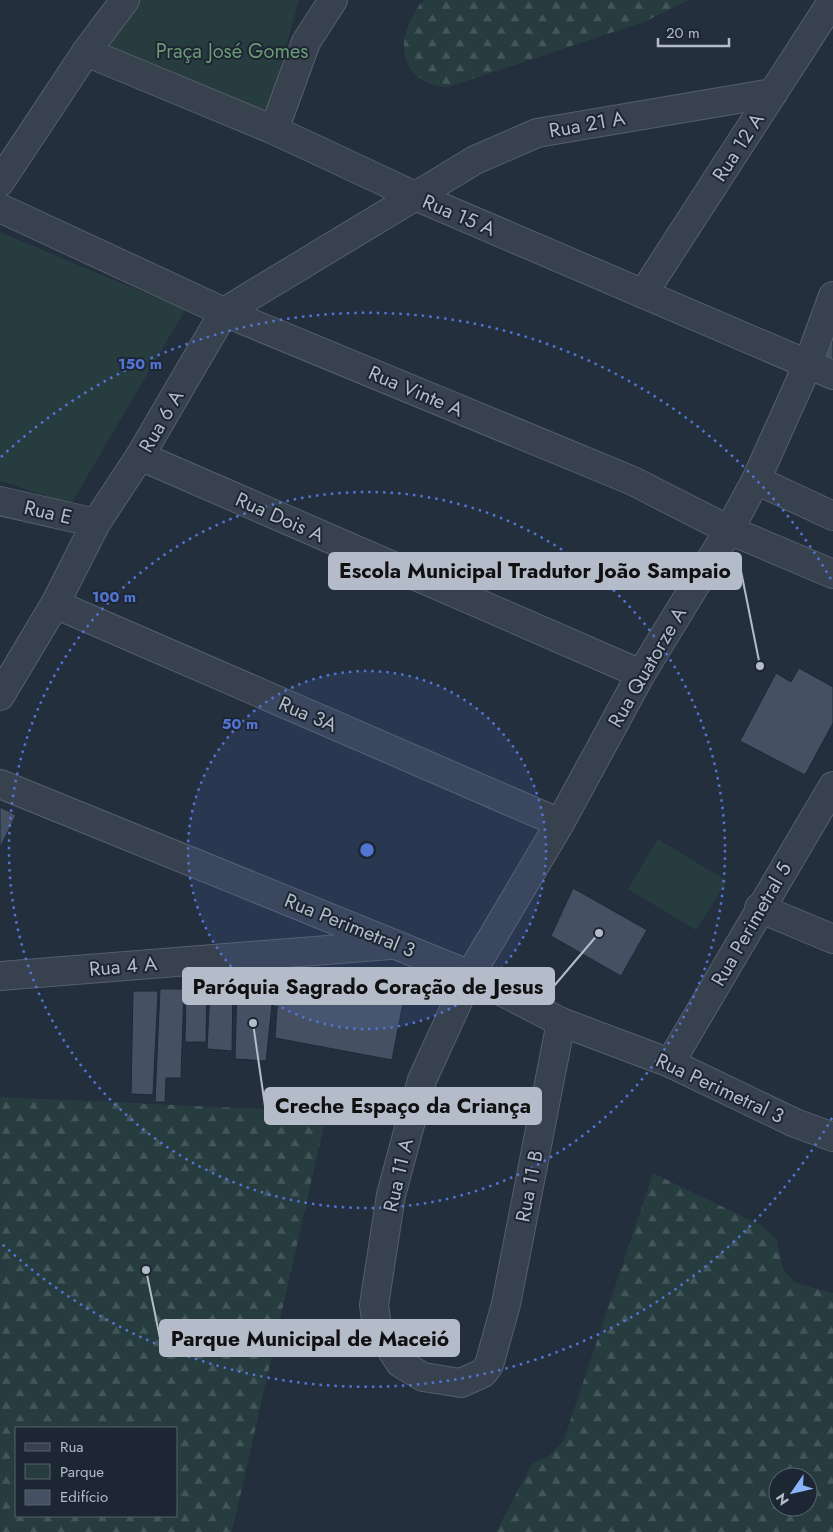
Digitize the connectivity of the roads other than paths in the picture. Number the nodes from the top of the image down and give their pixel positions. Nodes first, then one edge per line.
1 (125, 0) edge
2 (333, 0) edge
3 (833, 0) edge
4 (86, 52) junction
5 (773, 93) junction
6 (274, 130) junction
7 (0, 182) edge
8 (415, 196) junction
9 (0, 208) edge
10 (643, 294) junction
11 (833, 296) edge
12 (224, 312) junction
13 (808, 364) junction
14 (833, 375) edge
15 (140, 456) junction
16 (756, 480) junction
17 (0, 500) edge
18 (833, 516) edge
19 (96, 523) junction
20 (729, 530) junction
21 (833, 574) edge
22 (55, 604) junction
23 (641, 674) junction
24 (0, 696) edge
25 (0, 784) edge
26 (833, 786) edge
27 (560, 823) junction
28 (759, 908) junction
29 (833, 939) edge
30 (396, 944) junction
31 (470, 975) junction
32 (0, 976) edge
33 (561, 1022) junction
34 (670, 1063) junction
35 (833, 1137) edge
36 (378, 1327) joint

1 - 4 street
2 - 6 street
3 - 5 street, Rua 12 A
4 - 6 street, Rua 15 A
4 - 7 street
5 - 8 street, Rua 21 A
5 - 10 street, Rua 12 A
6 - 8 street, Rua 15 A
8 - 10 street, Rua 15 A
8 - 12 street, Rua 6 A
9 - 12 street, Rua Vinte A
10 - 13 street, Rua 15 A
11 - 13 street, Rua Quatorze A
12 - 15 street, Rua 6 A
12 - 20 street, Rua Vinte A
13 - 14 street, Rua 15 A
13 - 16 street, Rua Quatorze A
15 - 19 street, Rua 6 A
15 - 23 street, Rua Dois A
16 - 18 street
16 - 20 street, Rua Quatorze A
17 - 19 street, Rua E
19 - 22 street, Rua 6 A
20 - 21 street, Rua Vinte A
20 - 23 street, Rua Quatorze A
22 - 24 street, Rua 6 A
22 - 27 street, Rua 3A
23 - 27 street, Rua Quatorze A
25 - 30 street, Rua Perimetral 3
26 - 28 street, Rua Perimetral 5
27 - 31 street, Rua Quatorze A
28 - 29 street
28 - 34 street, Rua Perimetral 5
30 - 31 street, Rua Perimetral 3
30 - 32 street, Rua 4 A
31 - 33 street, Rua Perimetral 3
31 - 36 street, Rua 11 A
33 - 34 street, Rua Perimetral 3
33 - 36 street, Rua 11 B
34 - 35 street, Rua Perimetral 3

